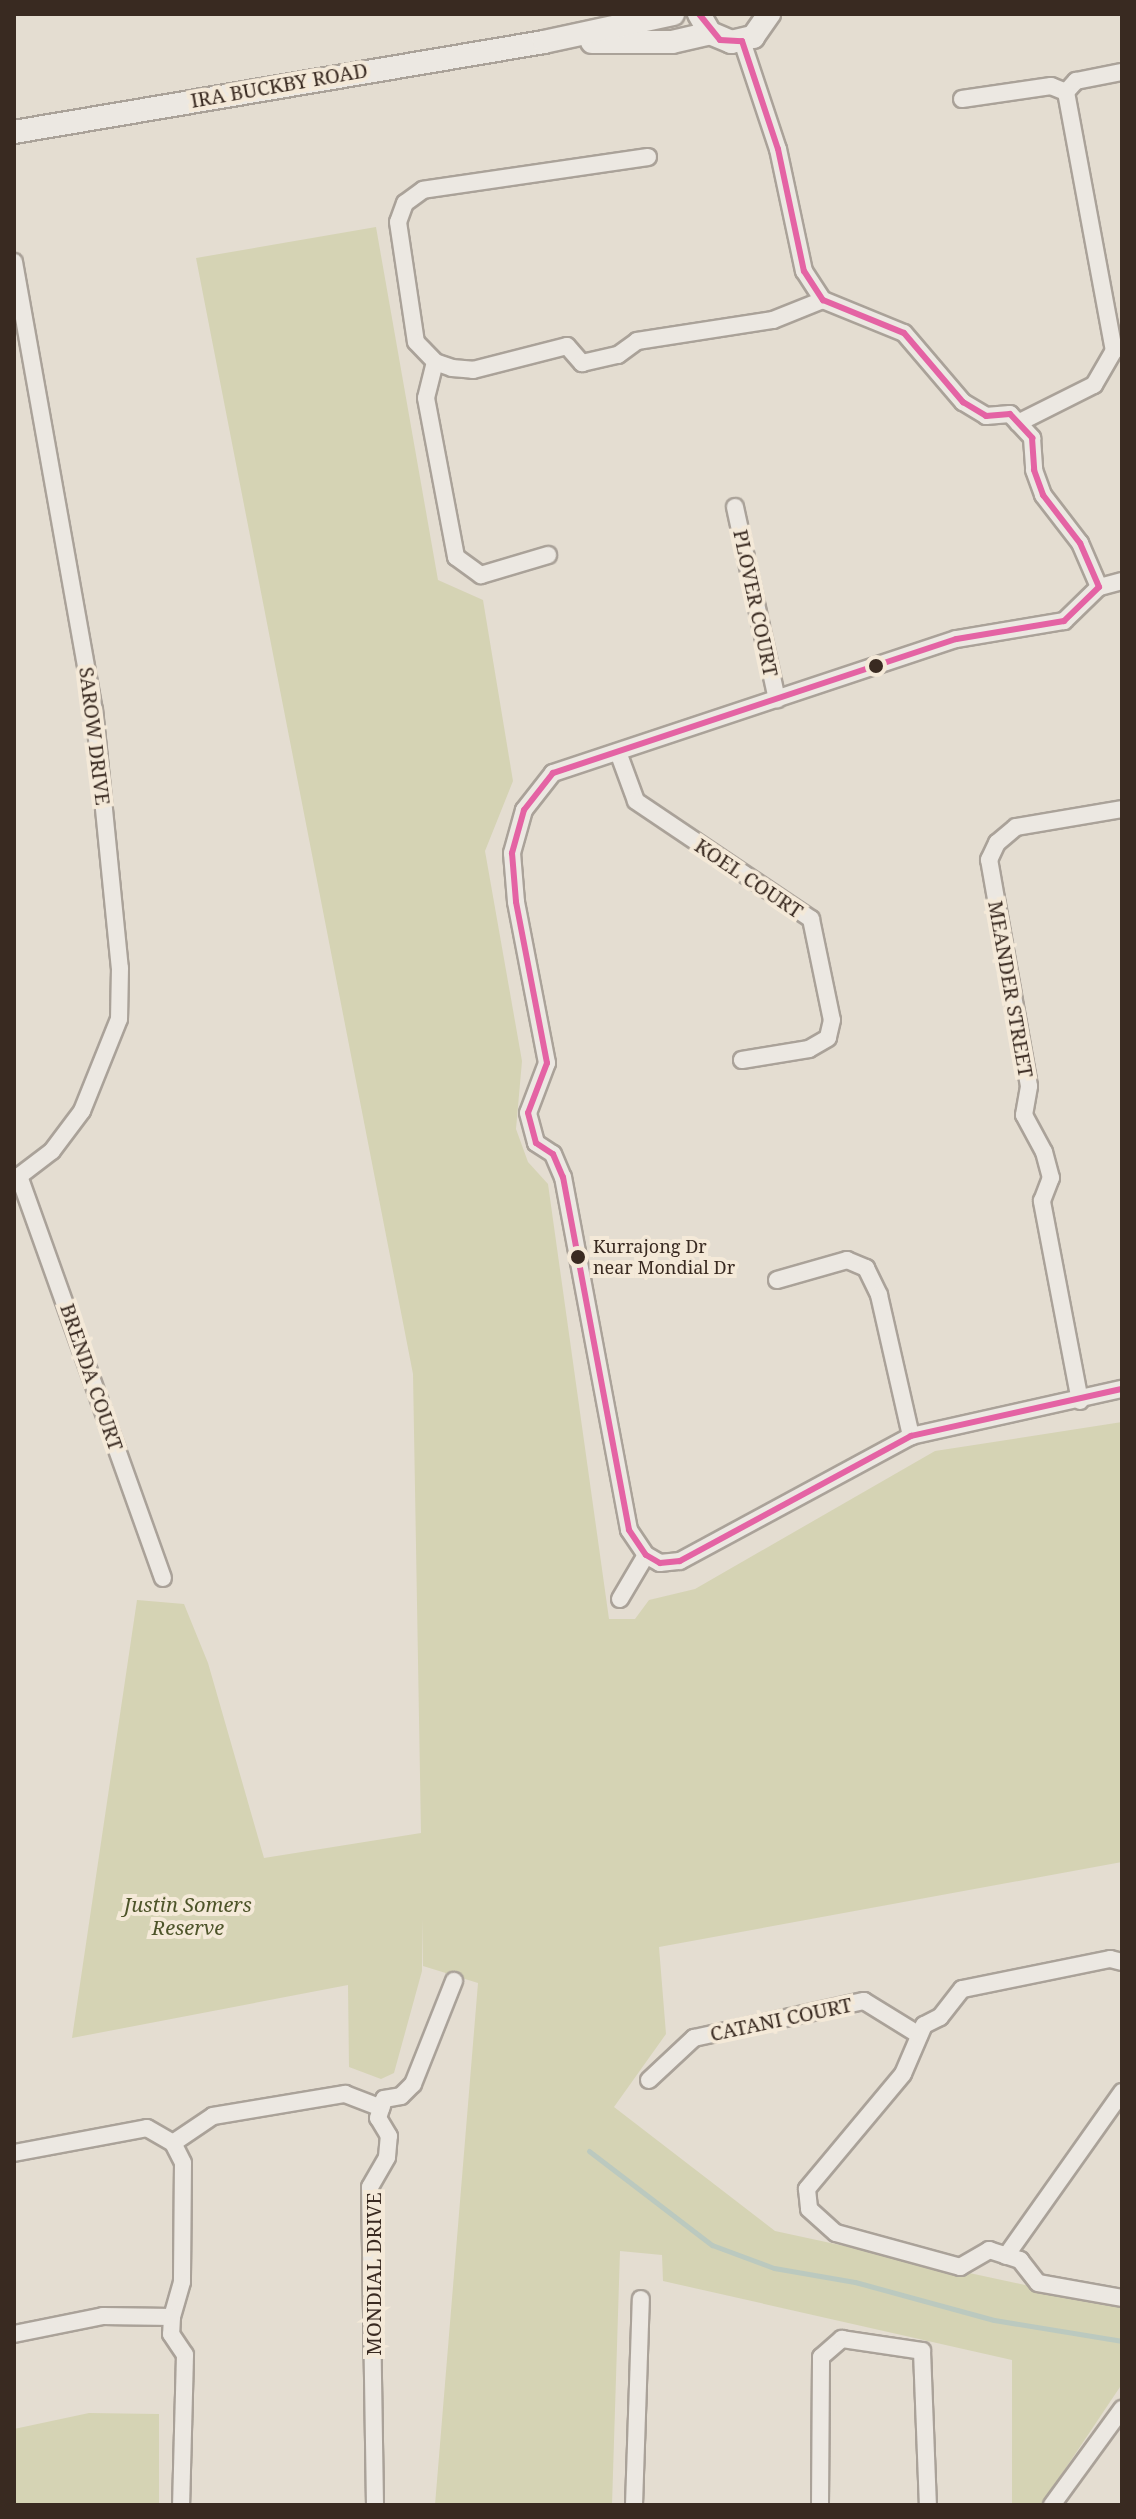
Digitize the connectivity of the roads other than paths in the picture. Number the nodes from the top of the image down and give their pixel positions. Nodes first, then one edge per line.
1 (673, 14) edge
2 (769, 14) edge
3 (704, 24) edge
4 (742, 41) junction
5 (544, 42) junction
6 (1122, 72) edge
7 (1066, 92) junction
8 (962, 99) dead end
9 (14, 132) edge
10 (648, 157) dead end
11 (14, 262) edge
12 (823, 300) junction
13 (435, 362) junction
14 (1018, 423) junction
15 (735, 507) dead end
16 (548, 555) dead end
17 (1122, 581) edge
18 (1099, 587) junction
19 (777, 699) junction
20 (618, 752) junction
21 (1122, 809) edge
22 (742, 1060) dead end
23 (17, 1178) edge
24 (777, 1280) dead end
25 (1122, 1389) edge
26 (1080, 1401) junction
27 (911, 1436) junction
28 (646, 1555) junction
29 (163, 1578) dead end
30 (620, 1599) dead end
31 (1122, 1962) edge
32 (454, 1981) dead end
33 (919, 2035) junction
34 (649, 2080) dead end
35 (1122, 2092) edge
36 (381, 2108) junction
37 (173, 2143) junction
38 (14, 2153) edge
39 (1006, 2256) junction
40 (1122, 2298) edge
41 (641, 2299) dead end
42 (172, 2317) junction
43 (14, 2334) edge
44 (1122, 2409) edge
45 (181, 2505) edge
46 (375, 2505) edge
47 (634, 2505) edge
48 (820, 2505) edge
49 (928, 2505) edge
50 (1052, 2505) edge

1 - 5 street, IRA BUCKBY ROAD
2 - 4 street
3 - 4 street
3 - 5 street, IRA BUCKBY ROAD
4 - 12 street
5 - 9 street, IRA BUCKBY ROAD
6 - 7 street
7 - 8 street
7 - 14 street
10 - 13 street
11 - 23 street, SAROW DRIVE
12 - 13 street
12 - 14 street
13 - 16 street
14 - 18 street
15 - 19 street, PLOVER COURT
17 - 18 street
18 - 19 street
19 - 20 street
20 - 22 street, KOEL COURT
20 - 28 street
21 - 26 street, MEANDER STREET
23 - 29 street, BRENDA COURT
24 - 27 street
25 - 26 street
26 - 27 street
27 - 28 street
28 - 30 street
31 - 33 street
32 - 36 street
33 - 34 street, CATANI COURT
33 - 39 street
35 - 39 street
36 - 37 street
36 - 46 street, MONDIAL DRIVE
37 - 38 street
37 - 42 street
39 - 40 street
41 - 47 street
42 - 43 street
42 - 45 street
44 - 50 street
48 - 49 street

